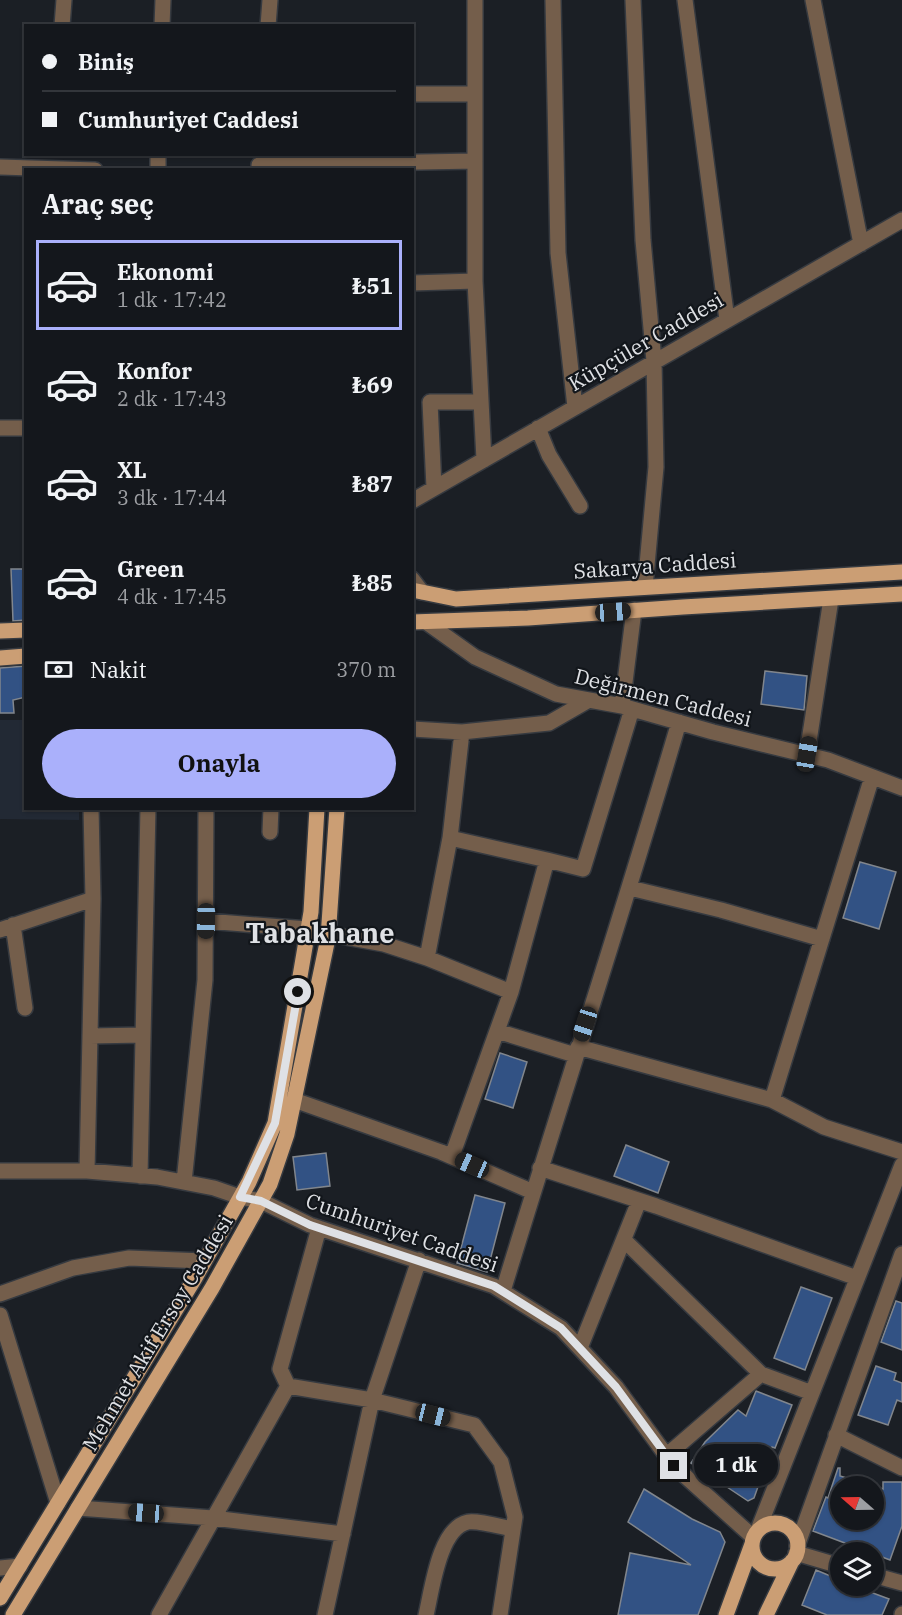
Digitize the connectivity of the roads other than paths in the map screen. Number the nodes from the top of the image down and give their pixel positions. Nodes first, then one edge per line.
1 (64, 0) edge
2 (163, 0) edge
3 (270, 0) edge
4 (475, 0) edge
5 (553, 0) edge
6 (633, 0) edge
7 (685, 0) edge
8 (813, 0) edge
9 (62, 24) edge
10 (162, 24) edge
11 (268, 24) edge
12 (414, 94) edge
13 (475, 94) junction
14 (475, 161) junction
15 (259, 163) edge
16 (51, 164) edge
17 (0, 167) edge
18 (80, 168) edge
19 (901, 224) edge
20 (861, 243) junction
21 (475, 281) junction
22 (414, 283) edge
23 (726, 320) junction
24 (654, 361) junction
25 (481, 402) junction
26 (574, 407) junction
27 (0, 428) edge
28 (24, 428) edge
29 (538, 428) junction
30 (484, 460) junction
31 (434, 489) junction
32 (416, 499) edge
33 (580, 506) dead end
34 (902, 572) edge
35 (645, 587) junction
36 (417, 591) edge
37 (902, 594) edge
38 (831, 598) junction
39 (634, 610) junction
40 (419, 622) edge
41 (24, 630) edge
42 (0, 631) edge
43 (24, 656) edge
44 (0, 658) edge
45 (589, 700) junction
46 (627, 708) junction
47 (679, 722) junction
48 (414, 729) edge
49 (462, 732) junction
50 (807, 754) junction
51 (872, 777) junction
52 (902, 788) edge
53 (91, 810) edge
54 (148, 810) edge
55 (206, 810) edge
56 (271, 810) edge
57 (317, 810) edge
58 (337, 810) edge
59 (270, 832) dead end
60 (450, 838) junction
61 (547, 860) junction
62 (630, 888) junction
63 (93, 899) junction
64 (206, 921) junction
65 (7, 927) edge
66 (308, 928) junction
67 (328, 934) junction
68 (822, 939) junction
69 (427, 958) junction
70 (511, 992) junction
71 (25, 1008) dead end
72 (497, 1031) junction
73 (142, 1035) junction
74 (90, 1036) junction
75 (576, 1051) junction
76 (294, 1100) junction
77 (771, 1100) junction
78 (902, 1152) edge
79 (452, 1156) junction
80 (902, 1165) edge
81 (1, 1167) edge
82 (540, 1168) junction
83 (87, 1172) junction
84 (140, 1176) junction
85 (184, 1182) junction
86 (533, 1192) junction
87 (240, 1197) junction
88 (261, 1201) junction
89 (639, 1201) junction
90 (319, 1228) junction
91 (624, 1240) junction
92 (902, 1254) edge
93 (419, 1260) junction
94 (204, 1261) junction
95 (857, 1278) junction
96 (502, 1291) junction
97 (895, 1291) edge
98 (0, 1294) edge
99 (0, 1315) edge
100 (580, 1348) junction
101 (760, 1374) junction
102 (288, 1386) junction
103 (812, 1393) junction
104 (372, 1400) junction
105 (836, 1435) junction
106 (666, 1456) junction
107 (902, 1468) edge
108 (58, 1503) junction
109 (78, 1508) junction
110 (213, 1518) junction
111 (513, 1529) junction
112 (343, 1534) junction
113 (754, 1537) junction
114 (795, 1553) junction
115 (830, 1563) edge
116 (20, 1566) junction
117 (0, 1568) edge
118 (884, 1578) edge
119 (902, 1583) edge
120 (0, 1598) edge
121 (13, 1615) edge
122 (159, 1615) edge
123 (325, 1615) edge
124 (426, 1615) edge
125 (500, 1615) edge
126 (726, 1615) edge
127 (766, 1615) edge

1 - 9 street
2 - 10 street
3 - 11 street
4 - 13 street
5 - 26 street
6 - 24 street
7 - 23 street
8 - 20 street
12 - 13 street
13 - 14 street
14 - 15 street
14 - 21 street
16 - 17 street
16 - 18 street
19 - 20 street, Küpçüler Caddesi
20 - 23 street, Küpçüler Caddesi
21 - 22 street
21 - 25 street
23 - 24 street, Küpçüler Caddesi
24 - 26 street, Küpçüler Caddesi
24 - 35 street
25 - 30 street
25 - 31 street
26 - 29 street, Küpçüler Caddesi
27 - 28 street
29 - 30 street, Küpçüler Caddesi
29 - 33 street
30 - 31 street, Küpçüler Caddesi
31 - 32 street, Küpçüler Caddesi
34 - 35 main road, Sakarya Caddesi
35 - 36 main road, Sakarya Caddesi
37 - 38 main road, Sakarya Caddesi
38 - 39 main road, Sakarya Caddesi
38 - 50 street
39 - 40 main road, Sakarya Caddesi
39 - 46 street
40 - 45 street, Değirmen Caddesi
41 - 42 main road
43 - 44 main road
45 - 46 street, Değirmen Caddesi
45 - 49 street
46 - 47 street, Değirmen Caddesi
46 - 61 street
47 - 50 street, Değirmen Caddesi
47 - 62 street
48 - 49 street
49 - 60 street
50 - 51 street, Değirmen Caddesi
51 - 52 street, Değirmen Caddesi
51 - 68 street
53 - 63 street
54 - 73 street
55 - 64 street
56 - 59 street
57 - 66 main road, Mehmet Akif Ersoy Caddesi
58 - 67 main road, Mehmet Akif Ersoy Caddesi
60 - 61 street
60 - 69 street
61 - 70 street
62 - 68 street
62 - 75 street
63 - 65 street
63 - 74 street
64 - 66 street
64 - 85 street
65 - 71 street
66 - 87 main road, Mehmet Akif Ersoy Caddesi
67 - 69 street
67 - 76 main road, Mehmet Akif Ersoy Caddesi
68 - 77 street
69 - 70 street
70 - 72 street
72 - 75 street
72 - 79 street
73 - 74 street
73 - 84 street
74 - 83 street
75 - 77 street
75 - 82 street
76 - 79 street
76 - 88 main road, Mehmet Akif Ersoy Caddesi
77 - 78 street
79 - 86 street
80 - 95 street
81 - 83 street
82 - 86 street
82 - 89 street
83 - 84 street
84 - 85 street
85 - 87 street
86 - 96 street
87 - 88 street, Cumhuriyet Caddesi
87 - 94 main road, Mehmet Akif Ersoy Caddesi
88 - 90 street, Cumhuriyet Caddesi
88 - 109 main road, Mehmet Akif Ersoy Caddesi
89 - 91 street
89 - 95 street
90 - 93 street, Cumhuriyet Caddesi
90 - 102 street
91 - 100 street
91 - 101 street
92 - 97 street
93 - 96 street, Cumhuriyet Caddesi
93 - 104 street
94 - 98 street
94 - 108 main road, Mehmet Akif Ersoy Caddesi
95 - 103 street
96 - 100 street, Cumhuriyet Caddesi
97 - 105 street
99 - 108 street
100 - 106 street, Cumhuriyet Caddesi
101 - 103 street
101 - 106 street
102 - 104 street
102 - 110 street
103 - 113 street
104 - 111 street
104 - 112 street
105 - 107 street
105 - 114 street
106 - 113 street, Cumhuriyet Caddesi
108 - 116 main road, Mehmet Akif Ersoy Caddesi
109 - 110 street
109 - 121 main road, Mehmet Akif Ersoy Caddesi
110 - 112 street
110 - 122 street
111 - 124 street
111 - 125 street
112 - 123 street
113 - 114 main road
113 - 114 main road
113 - 126 main road
114 - 115 street
114 - 127 main road
116 - 117 street
116 - 120 main road, Mehmet Akif Ersoy Caddesi
118 - 119 street

